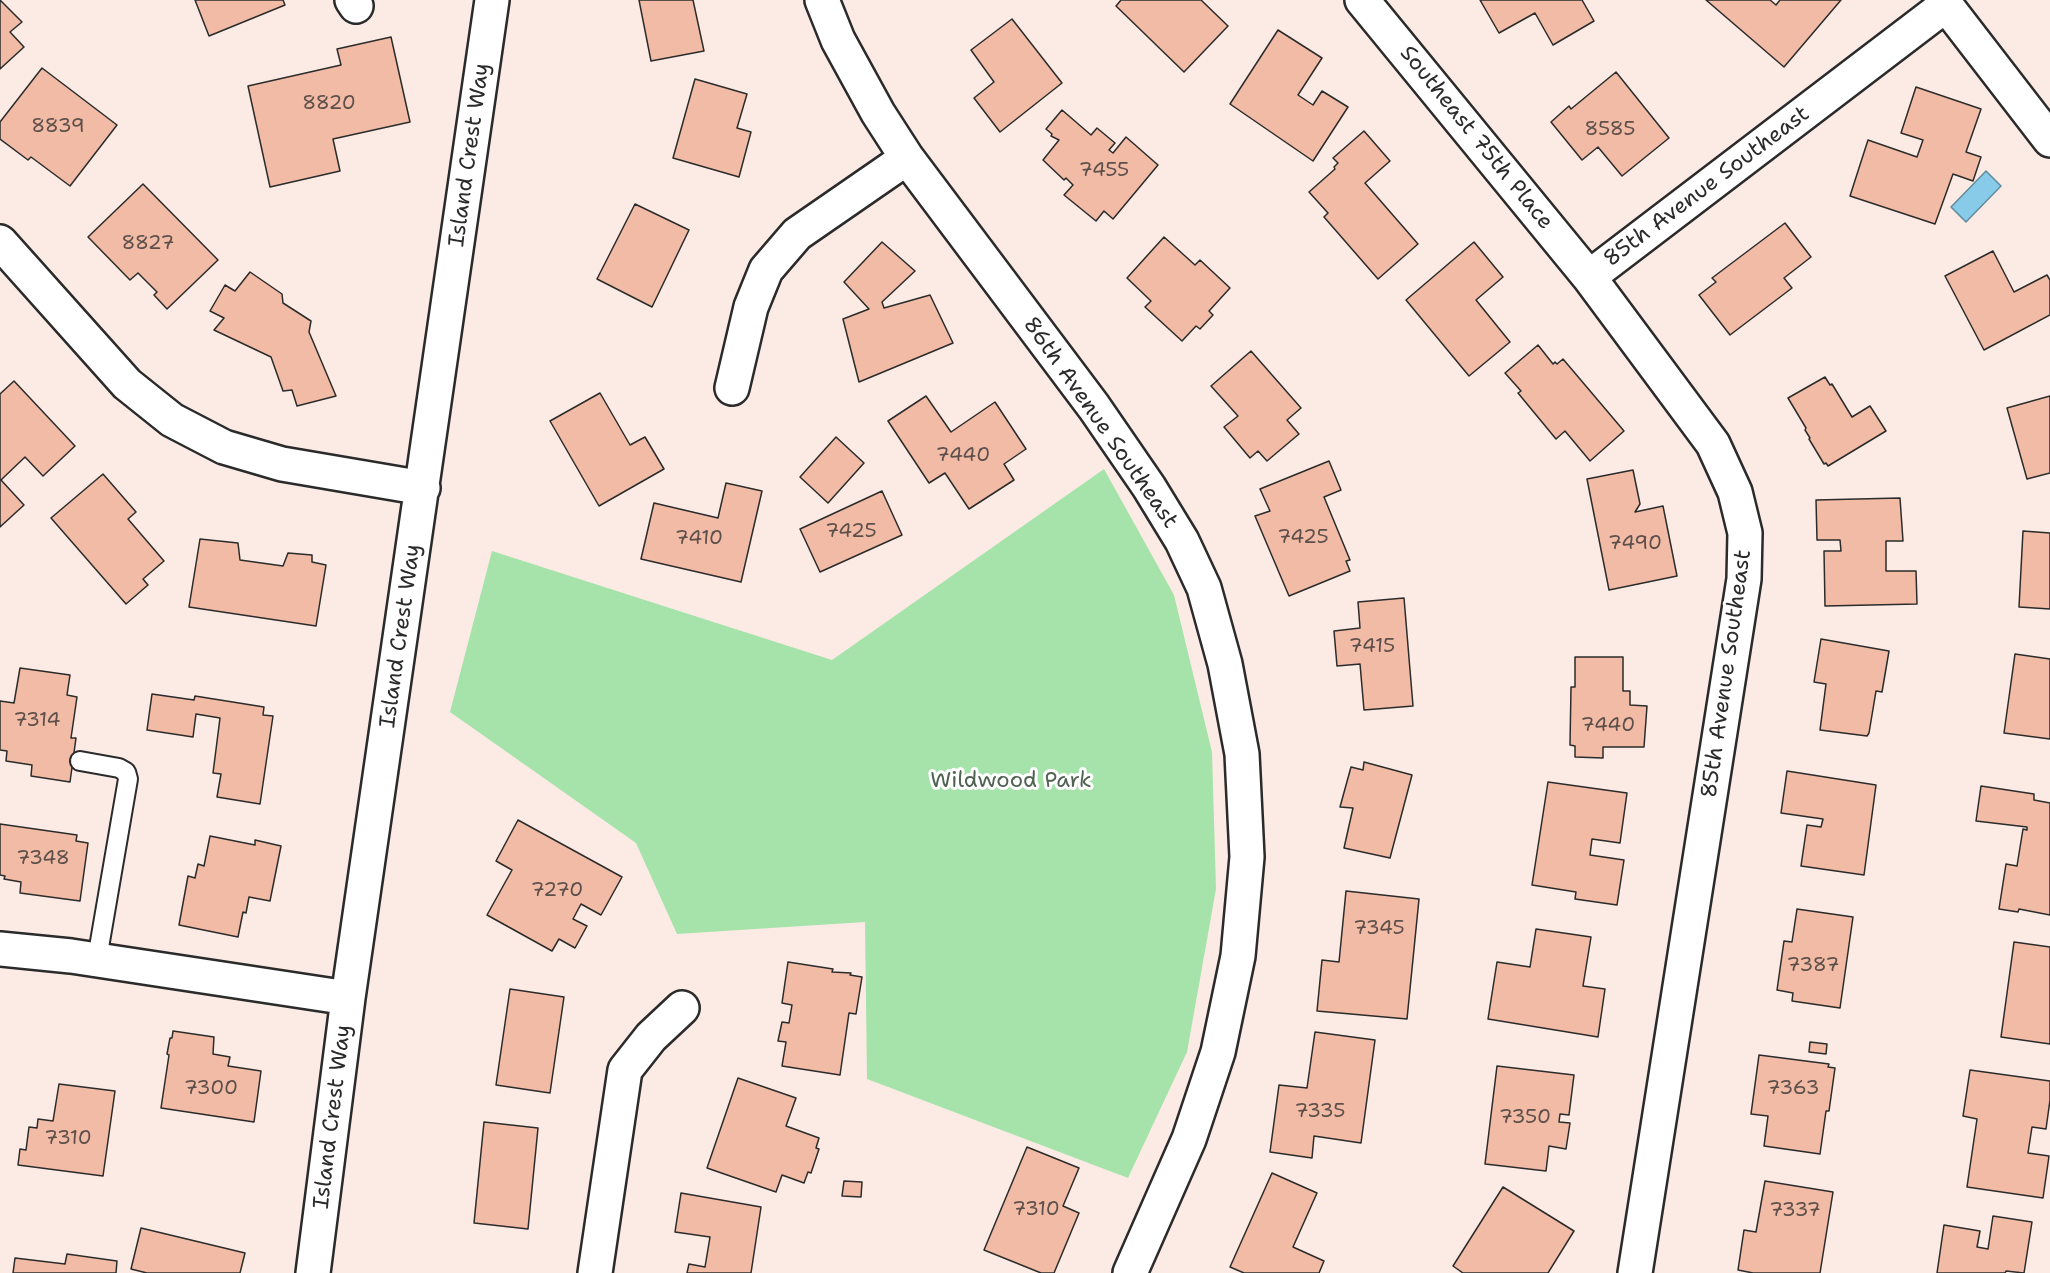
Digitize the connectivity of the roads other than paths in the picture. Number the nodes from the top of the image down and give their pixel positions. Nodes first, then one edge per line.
1 (492, 0) edge
2 (822, 0) edge
3 (1362, 0) edge
4 (1944, 2) edge
5 (2050, 140) edge
6 (907, 158) junction
7 (0, 243) edge
8 (1588, 277) junction
9 (732, 388) dead end
10 (423, 488) junction
11 (80, 761) dead end
12 (0, 949) edge
13 (97, 959) junction
14 (348, 998) junction
15 (682, 1008) dead end
16 (313, 1273) edge
17 (595, 1273) edge
18 (1130, 1273) edge
19 (1635, 1273) edge

1 - 10 street, Island Crest Way
2 - 6 street, 86th Avenue Southeast
3 - 8 street, Southeast 75th Place
4 - 5 street
4 - 8 street, 85th Avenue Southeast
6 - 9 street
6 - 18 street, 86th Avenue Southeast
7 - 10 street
8 - 19 street, 85th Avenue Southeast
10 - 14 street, Island Crest Way
11 - 13 lane
12 - 13 street
13 - 14 street
14 - 16 street, Island Crest Way
15 - 17 street

